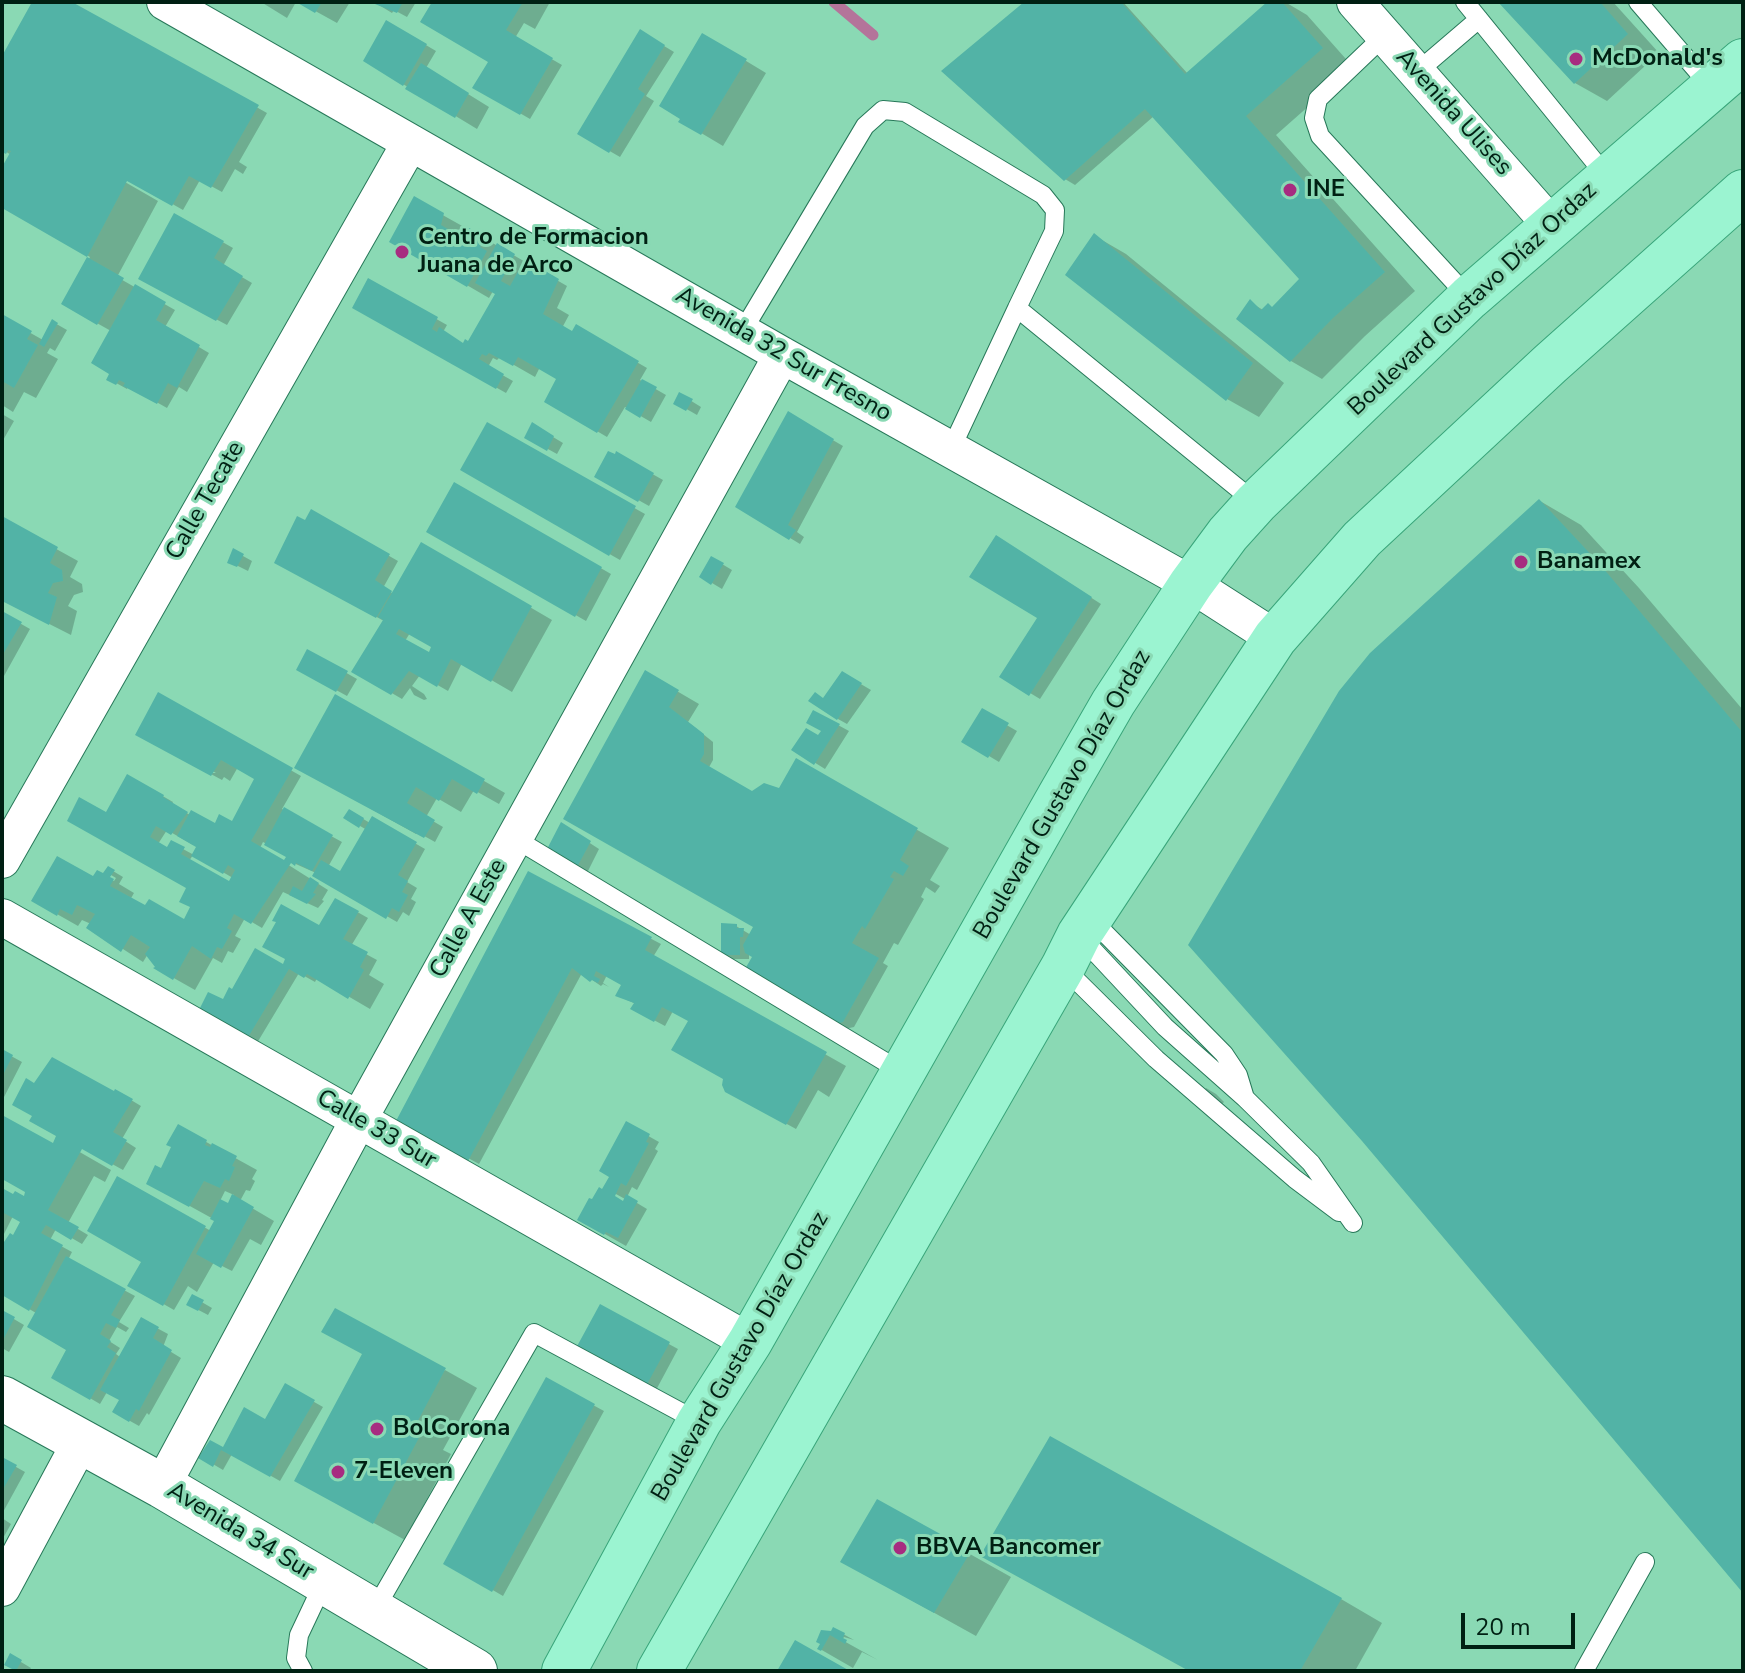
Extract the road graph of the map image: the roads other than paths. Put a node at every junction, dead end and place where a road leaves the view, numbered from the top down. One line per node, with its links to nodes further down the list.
1 (1355, 2): 6 (street, Avenida Ulises)
2 (1465, 2): 5 (lane)
3 (1638, 2): 8 (lane)
4 (189, 8): 9 (street, Avenida 32 Sur Fresno)
5 (1479, 19): 7 (lane); 10 (lane)
6 (1384, 36): 7 (street, Avenida Ulises); 13 (lane)
7 (1417, 72): 12 (street, Avenida Ulises)
8 (1727, 74): 10 (main road, Boulevard Gustavo Díaz Ordaz)
9 (410, 143): 15 (street, Avenida 32 Sur Fresno); 22 (street, Calle Tecate)
10 (1607, 177): 12 (main road, Boulevard Gustavo Díaz Ordaz)
11 (1743, 192): 20 (main road)
12 (1551, 225): 13 (main road, Boulevard Gustavo Díaz Ordaz)
13 (1469, 298): 18 (main road, Boulevard Gustavo Díaz Ordaz)
14 (1017, 308): 15 (lane); 17 (lane); 18 (lane)
15 (742, 332): 16 (street, Avenida 32 Sur Fresno)
16 (782, 355): 17 (street, Avenida 32 Sur Fresno); 21 (street, Calle A Este)
17 (951, 449): 19 (street, Avenida 32 Sur Fresno)
18 (1256, 503): 19 (main road, Boulevard Gustavo Díaz Ordaz)
19 (1191, 584): 20 (street, Avenida 32 Sur Fresno); 25 (main road, Boulevard Gustavo Díaz Ordaz)
20 (1275, 638): 24 (main road)
21 (514, 838): 25 (lane); 26 (street, Calle A Este)
22 (2, 860)
23 (2, 917): 26 (street, Calle 33 Sur)
24 (1077, 940): 24 (lane); 39 (main road)
25 (903, 1072): 27 (main road, Boulevard Gustavo Díaz Ordaz)
26 (359, 1119): 27 (street, Calle 33 Sur); 31 (street, Calle A Este)
27 (750, 1342): 29 (main road, Boulevard Gustavo Díaz Ordaz)
28 (2, 1398): 30 (main road, Avenida 34 Sur)
29 (699, 1422): 35 (lane); 38 (main road, Boulevard Gustavo Díaz Ordaz)
30 (81, 1441): 31 (main road, Avenida 34 Sur); 34 (street)
31 (162, 1486): 33 (main road, Avenida 34 Sur)
32 (1645, 1562): 40 (lane)
33 (324, 1582): 35 (main road, Avenida 34 Sur); 36 (lane)
34 (2, 1588)
35 (374, 1611): 37 (main road, Avenida 34 Sur)
36 (303, 1671)
37 (475, 1671)
38 (564, 1671)
39 (659, 1671)
40 (1584, 1671)

